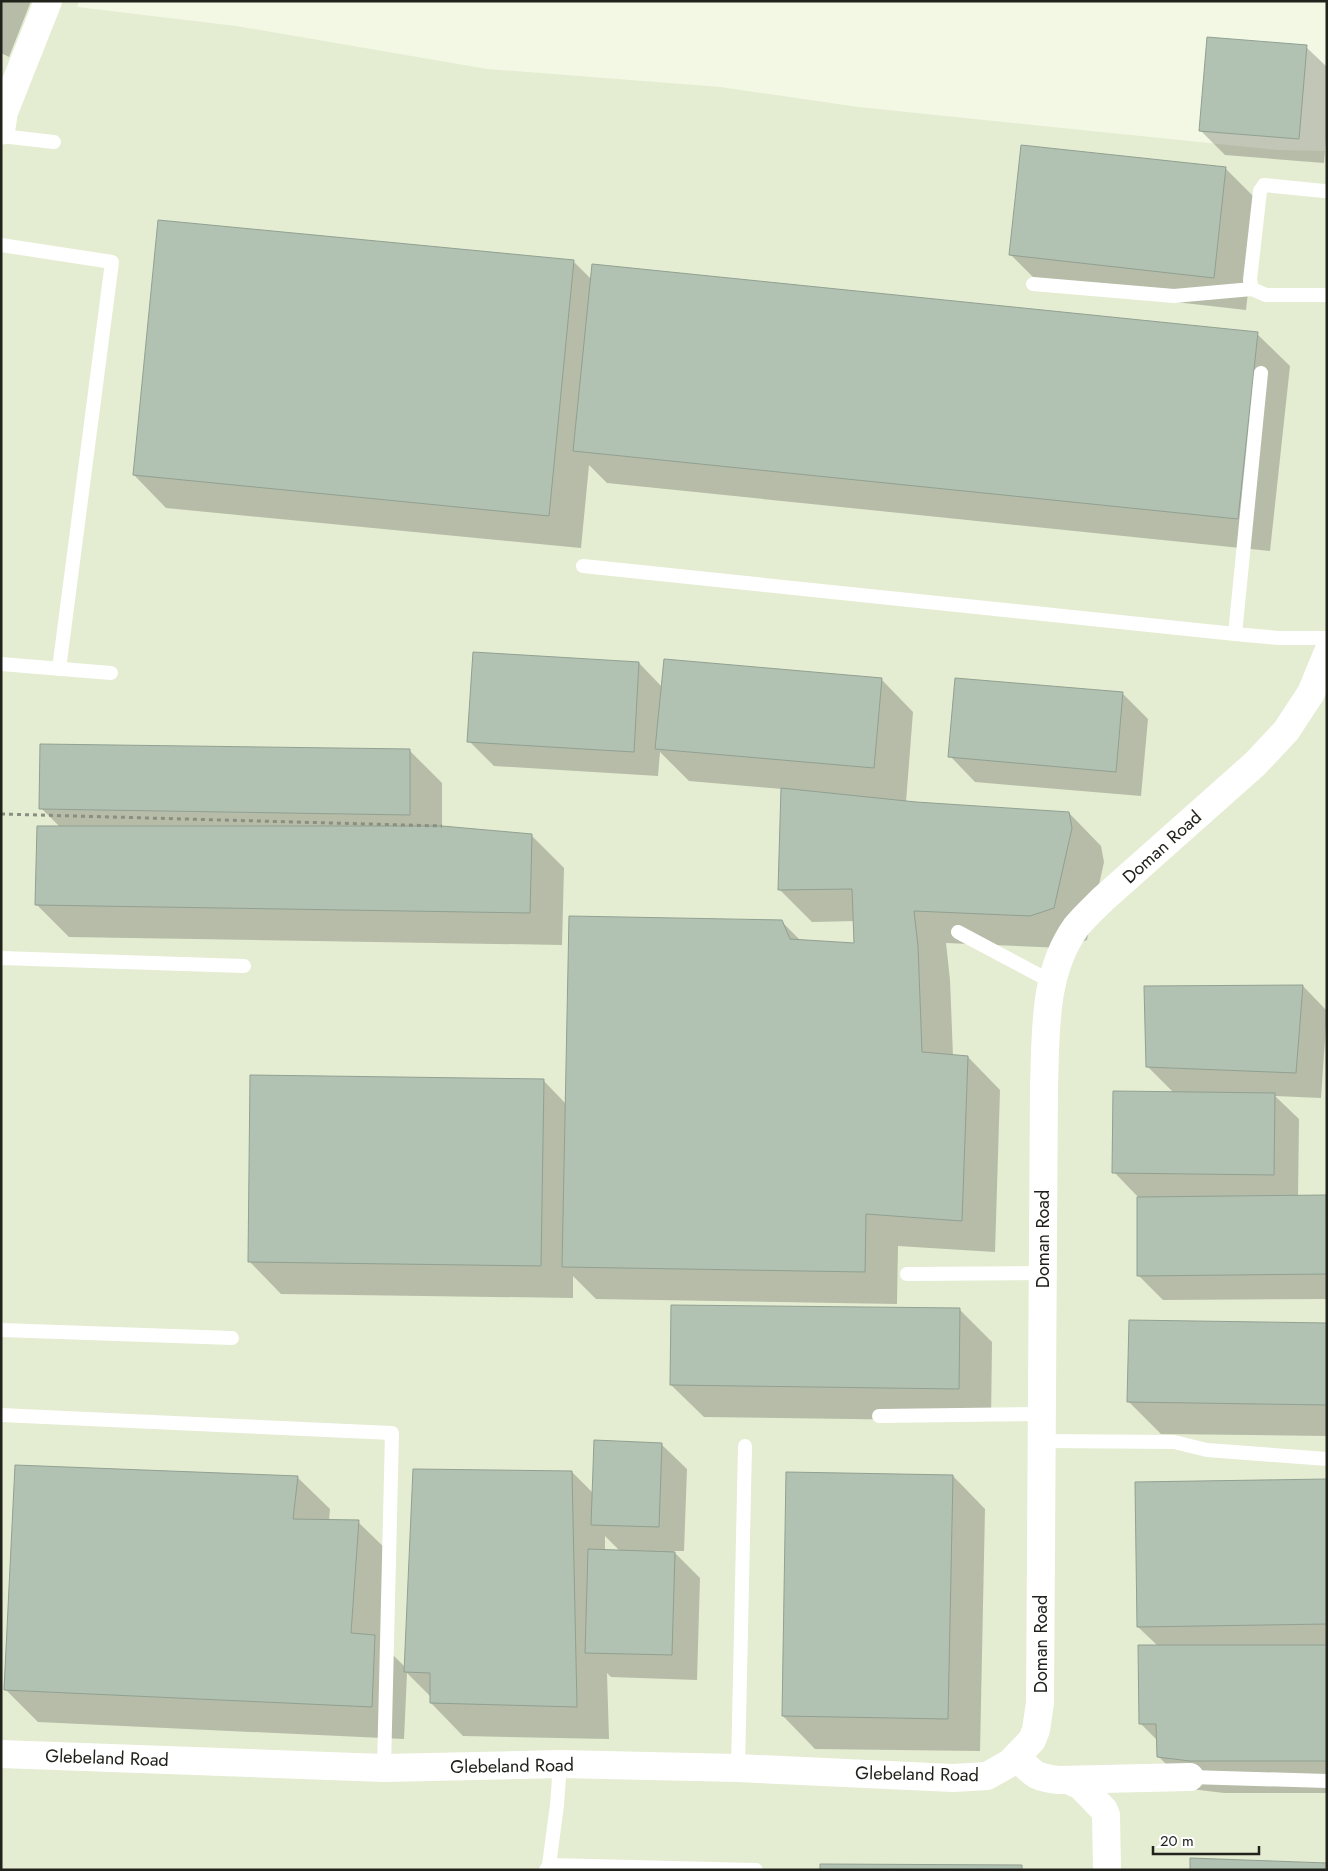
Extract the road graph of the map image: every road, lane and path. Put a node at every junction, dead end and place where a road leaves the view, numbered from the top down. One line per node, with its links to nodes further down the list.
1 (48, 1): 2 (street)
2 (1, 131)
3 (1, 136): 4 (lane)
4 (54, 142)
5 (1324, 191): 8 (lane)
6 (1, 245): 16 (lane)
7 (1032, 284): 8 (lane)
8 (1252, 289): 9 (lane)
9 (1327, 295)
10 (1261, 373): 12 (lane)
11 (583, 566): 12 (lane)
12 (1234, 634): 13 (lane)
13 (1327, 638)
14 (1327, 654): 23 (street, Doman Road)
15 (1, 664): 16 (lane)
16 (59, 669): 17 (lane)
17 (111, 673)
18 (1, 814): 19 (path)
19 (442, 826)
20 (958, 932): 23 (lane)
21 (1, 958): 22 (lane)
22 (244, 966)
23 (1052, 982): 24 (street, Doman Road)
24 (1043, 1273): 25 (lane); 28 (street, Doman Road)
25 (907, 1274)
26 (1, 1330): 27 (lane)
27 (232, 1338)
28 (1042, 1414): 30 (lane); 31 (street, Doman Road)
29 (1, 1415): 37 (lane)
30 (879, 1416)
31 (1043, 1441): 33 (lane); 35 (street, Doman Road)
32 (745, 1446): 38 (lane)
33 (1327, 1459)
34 (1, 1754): 37 (street, Glebeland Road)
35 (1017, 1757): 38 (street, Glebeland Road); 40 (street)
36 (560, 1764): 37 (street, Glebeland Road); 38 (street, Glebeland Road); 42 (lane)
37 (384, 1768)
38 (738, 1768)
39 (1190, 1777): 40 (street); 41 (lane)
40 (1068, 1780): 44 (street)
41 (1327, 1781)
42 (547, 1867): 43 (lane)
43 (756, 1870)
44 (1107, 1870)

